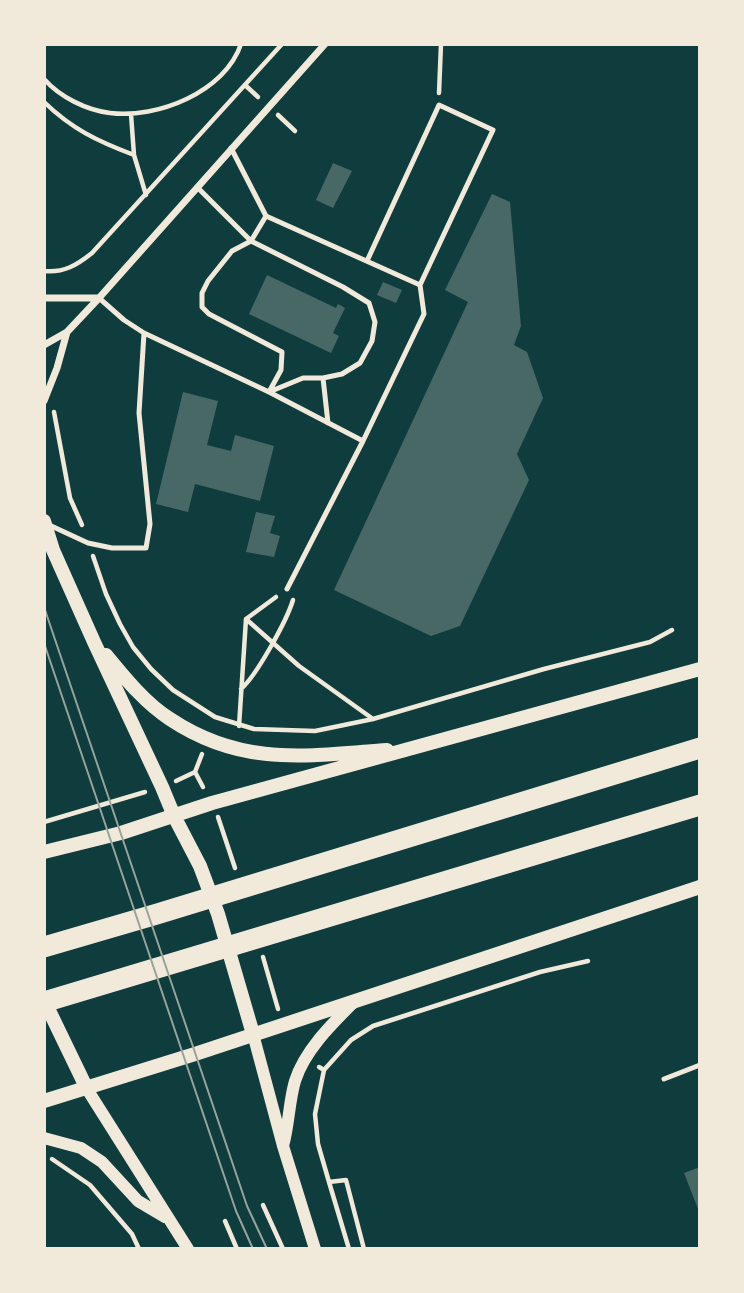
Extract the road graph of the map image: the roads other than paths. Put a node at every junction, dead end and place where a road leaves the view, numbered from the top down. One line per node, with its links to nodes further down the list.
1 (324, 44): 2 (street)
2 (231, 148): 3 (street); 4 (lane)
3 (197, 187): 5 (lane); 9 (street)
4 (265, 216): 5 (lane); 6 (lane)
5 (251, 241): 13 (lane); 14 (lane)
6 (367, 261): 7 (lane); 7 (lane)
7 (420, 285): 17 (lane)
8 (44, 298): 9 (street)
9 (99, 298): 10 (street); 11 (lane)
10 (67, 332): 12 (street); 15 (street)
11 (144, 333): 14 (lane); 18 (lane)
12 (44, 345)
13 (323, 378): 14 (lane); 16 (lane)
14 (269, 391): 16 (lane)
15 (44, 401)
16 (328, 423): 17 (lane)
17 (363, 441): 19 (lane)
18 (44, 522): 20 (main road)
19 (287, 589)
20 (94, 642): 22 (main road); 25 (main road)
21 (700, 669): 22 (main road)
22 (420, 747): 25 (main road)
23 (700, 748): 28 (highway)
24 (700, 805): 29 (highway)
25 (174, 816): 26 (main road); 31 (main road)
26 (44, 852)
27 (700, 887): 30 (main road)
28 (44, 947)
29 (44, 1001): 34 (main road)
30 (354, 1002): 31 (main road); 37 (street)
31 (253, 1034): 34 (main road); 37 (street)
32 (700, 1065): 33 (lane)
33 (664, 1079)
34 (87, 1088): 35 (main road); 38 (street)
35 (44, 1101)
36 (44, 1138): 38 (street)
37 (283, 1146): 40 (street)
38 (169, 1219): 39 (street)
39 (188, 1249)
40 (315, 1249)

